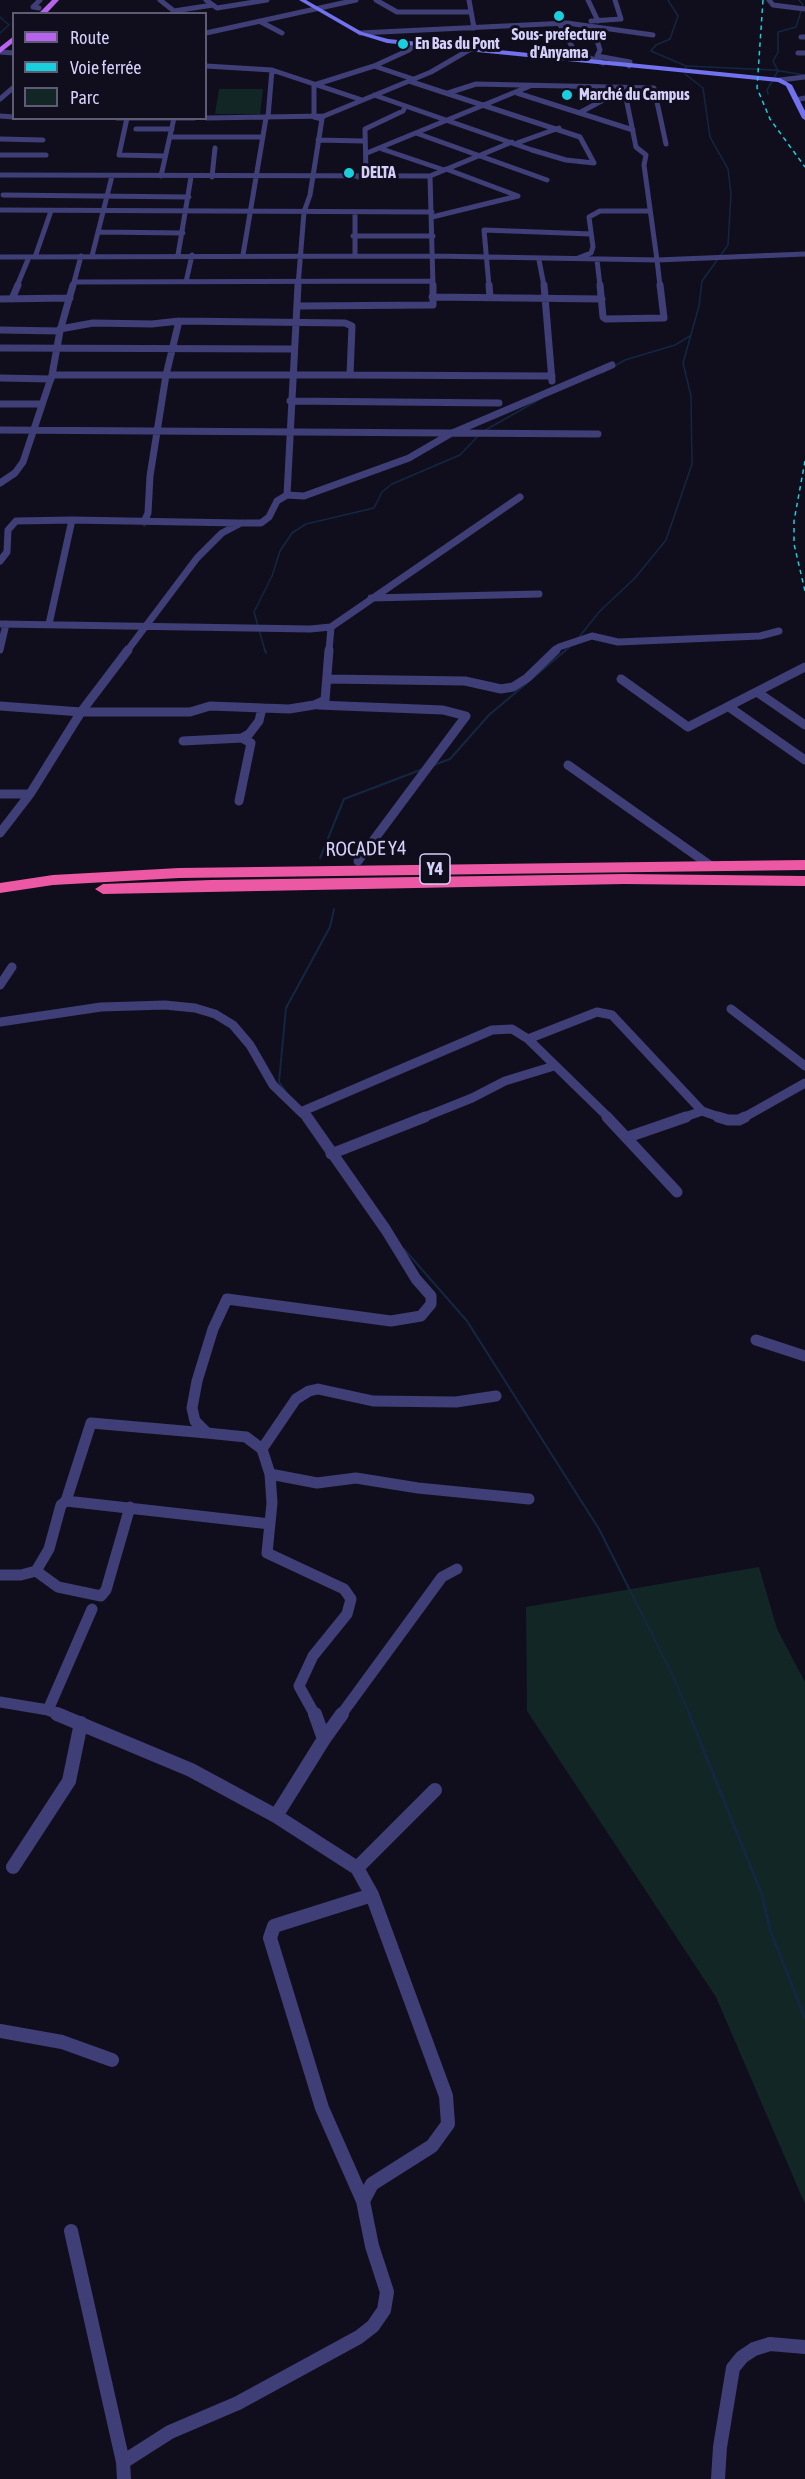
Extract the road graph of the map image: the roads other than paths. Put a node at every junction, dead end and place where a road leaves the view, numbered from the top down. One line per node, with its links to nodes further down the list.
1 (48, 0): 16 (main road)
2 (56, 0): 16 (main road)
3 (160, 0): 14 (street)
4 (206, 0): 14 (street)
5 (267, 0): 14 (street)
6 (302, 0): 17 (street)
7 (356, 0): 17 (street)
8 (376, 0): 19 (street)
9 (469, 0): 19 (street)
10 (588, 0): 22 (street)
11 (615, 0): 22 (street)
12 (770, 0): 15 (street)
13 (795, 0): 15 (street)
14 (213, 5)
15 (795, 8): 18 (street)
16 (38, 9)
17 (316, 9): 21 (street); 29 (street)
18 (804, 9): 20 (street)
19 (470, 12): 26 (street)
20 (804, 19)
21 (260, 21): 27 (street); 28 (street)
22 (598, 21): 24 (street)
23 (560, 23): 24 (street); 26 (street); 37 (street)
24 (567, 23): 25 (street)
25 (593, 27): 31 (street); 40 (street)
26 (474, 28): 29 (street)
27 (207, 33)
28 (282, 33)
29 (360, 33): 34 (street)
30 (12, 34): 33 (main road)
31 (653, 36)
32 (12, 41): 36 (main road)
33 (0, 44)
34 (415, 44): 35 (street); 39 (street)
35 (469, 50): 37 (street); 43 (street)
36 (0, 52)
37 (604, 63): 40 (street)
38 (207, 66): 41 (street)
39 (374, 66): 43 (street); 45 (street)
40 (629, 66): 44 (street)
41 (272, 70): 45 (street); 60 (street)
42 (805, 77): 44 (street)
43 (411, 80): 49 (street); 51 (street)
44 (780, 80): 53 (street)
45 (314, 85): 54 (street); 58 (street)
46 (531, 85): 47 (street); 49 (street); 50 (street)
47 (624, 88): 57 (street); 68 (street); 77 (street)
48 (12, 89): 52 (street)
49 (448, 93): 55 (street)
50 (517, 93): 55 (street); 57 (street)
51 (374, 95): 54 (street); 56 (street)
52 (0, 99)
53 (801, 99): 61 (street)
54 (362, 100): 58 (street)
55 (486, 105): 64 (street); 65 (street)
56 (405, 107): 64 (street); 75 (street)
57 (579, 113): 68 (street)
58 (314, 117): 60 (street); 74 (street)
59 (207, 118): 60 (street)
60 (267, 118): 71 (street)
61 (805, 118)
62 (127, 120): 83 (street)
63 (174, 120): 67 (street)
64 (447, 121): 69 (street); 76 (street)
65 (559, 128): 76 (street); 76 (street)
66 (136, 129): 67 (street)
67 (172, 129): 70 (street)
68 (633, 130): 106 (street)
69 (416, 134): 79 (street); 85 (street)
70 (170, 137): 71 (street); 84 (street)
71 (263, 137): 94 (street)
72 (0, 139): 73 (street)
73 (43, 140)
74 (318, 140): 75 (street); 95 (street)
75 (363, 141): 80 (street)
76 (514, 143): 85 (street)
77 (666, 144)
78 (215, 148): 93 (street)
79 (382, 149): 80 (street); 86 (street)
80 (367, 153): 96 (street)
81 (0, 155): 82 (street)
82 (46, 155)
83 (119, 155): 84 (street); 89 (street)
84 (165, 156): 90 (street)
85 (478, 156): 86 (street); 97 (street)
86 (445, 169): 91 (street); 110 (street)
87 (0, 175): 88 (street)
88 (10, 176): 89 (street); 98 (street)
89 (112, 176): 90 (street); 99 (street)
90 (161, 176): 92 (street)
91 (430, 176): 96 (street); 110 (street)
92 (191, 177): 93 (street); 100 (street)
93 (212, 177): 94 (street)
94 (256, 177): 95 (street); 107 (street)
95 (313, 177): 96 (street); 108 (street)
96 (357, 177)
97 (547, 180)
98 (3, 195): 99 (street); 101 (street)
99 (107, 196): 100 (street); 104 (street)
100 (189, 197): 105 (street)
101 (0, 204)
102 (0, 210): 103 (street)
103 (51, 210): 104 (street); 126 (street)
104 (103, 210): 105 (street); 111 (street)
105 (187, 211): 107 (street); 112 (street)
106 (649, 211): 113 (street); 131 (street)
107 (252, 212): 108 (street); 119 (street)
108 (304, 212): 109 (street); 120 (street)
109 (356, 212): 110 (street); 114 (street)
110 (432, 214): 115 (street)
111 (98, 232): 112 (street); 123 (street)
112 (183, 232): 117 (street)
113 (591, 234): 127 (street); 129 (street)
114 (353, 236): 115 (street); 121 (street)
115 (433, 236): 124 (street)
116 (805, 254): 131 (street)
117 (178, 255): 118 (street); 123 (street)
118 (192, 255): 119 (street); 135 (street)
119 (243, 255): 120 (street)
120 (300, 255): 121 (street); 132 (street)
121 (355, 255): 124 (street)
122 (81, 256): 123 (street); 126 (street); 134 (street)
123 (92, 256)
124 (433, 256): 127 (street); 133 (street)
125 (0, 257): 126 (street)
126 (32, 257): 141 (street)
127 (485, 258): 128 (street); 137 (street)
128 (538, 260): 129 (street); 139 (street)
129 (574, 260): 130 (street)
130 (597, 260): 131 (street); 142 (street)
131 (657, 260): 142 (street)
132 (300, 281): 133 (street); 135 (street); 143 (street)
133 (432, 281): 136 (street)
134 (75, 282): 135 (street); 138 (street)
135 (186, 282)
136 (432, 297): 137 (street); 143 (street)
137 (490, 297): 139 (street)
138 (70, 298): 141 (street); 147 (street)
139 (547, 298): 142 (street); 156 (street)
140 (0, 299): 141 (street)
141 (12, 299)
142 (602, 299)
143 (298, 306): 145 (street)
144 (179, 321): 145 (street); 147 (street); 150 (street)
145 (296, 322): 151 (street); 155 (street)
146 (0, 330): 147 (street)
147 (60, 330): 149 (street)
148 (0, 348): 149 (street)
149 (56, 349): 150 (street); 157 (street)
150 (171, 349): 151 (street); 153 (street)
151 (293, 349): 154 (street)
152 (612, 365): 159 (street)
153 (166, 375): 154 (street); 157 (street); 166 (street)
154 (293, 375): 155 (street); 160 (street)
155 (350, 375): 156 (street)
156 (552, 376): 159 (street)
157 (51, 377): 158 (street); 163 (street)
158 (0, 378)
159 (553, 392): 168 (street)
160 (290, 401): 161 (street); 167 (street)
161 (499, 403)
162 (0, 404): 163 (street)
163 (42, 404): 165 (street)
164 (0, 430): 165 (street)
165 (32, 430): 166 (street); 170 (street)
166 (157, 432): 167 (street); 174 (street)
167 (292, 433): 168 (street); 171 (street)
168 (450, 434): 169 (street); 171 (street)
169 (598, 434)
170 (0, 483)
171 (287, 495): 175 (street)
172 (520, 497): 178 (street)
173 (72, 520): 174 (street); 176 (street); 180 (street)
174 (144, 522): 175 (street)
175 (241, 523): 181 (street)
176 (0, 561)
177 (538, 594): 178 (street)
178 (370, 598): 182 (street)
179 (3, 624): 180 (street); 184 (street)
180 (50, 624): 181 (street)
181 (147, 626): 182 (street); 193 (street)
182 (331, 627): 186 (street)
183 (779, 631): 186 (street)
184 (0, 650)
185 (805, 667): 188 (street)
186 (328, 679): 189 (street)
187 (621, 679): 191 (street)
188 (758, 692): 191 (street); 194 (street)
189 (314, 705): 192 (street); 203 (street)
190 (0, 706): 193 (street)
191 (729, 707): 197 (street)
192 (262, 708): 193 (street); 195 (street)
193 (81, 712): 200 (street)
194 (805, 725)
195 (242, 738): 196 (street); 201 (street)
196 (183, 741)
197 (805, 760)
198 (568, 765): 205 (street)
199 (0, 794): 200 (street)
200 (30, 794): 202 (street)
201 (239, 801)
202 (0, 833)
203 (358, 861)
204 (805, 865): 205 (highway, ROCADE Y4 / Y4)
205 (711, 866): 207 (highway, ROCADE Y4 / Y4)
206 (805, 881): 208 (highway, ROCADE Y4 / Y4)
207 (0, 888)
208 (0, 900)
209 (12, 967): 210 (street)
210 (0, 985)
211 (731, 1009): 215 (street)
212 (0, 1022): 218 (street)
213 (528, 1039): 214 (street); 217 (street); 218 (street)
214 (554, 1066): 219 (street); 220 (street)
215 (805, 1066)
216 (805, 1083): 217 (street)
217 (702, 1111): 219 (street)
218 (303, 1114): 220 (street)
219 (628, 1137): 221 (street)
220 (331, 1154): 225 (street)
221 (677, 1192)
222 (756, 1340): 223 (street)
223 (805, 1356)
224 (496, 1396): 226 (street)
225 (207, 1433): 226 (street); 229 (street)
226 (262, 1449): 227 (street)
227 (270, 1474): 228 (street); 231 (street)
228 (529, 1499)
229 (66, 1501): 230 (street); 233 (street)
230 (130, 1507): 231 (street); 233 (street)
231 (270, 1524): 239 (street)
232 (457, 1569): 239 (street)
233 (36, 1571): 234 (street)
234 (0, 1575)
235 (92, 1609): 237 (street)
236 (0, 1702): 237 (street)
237 (48, 1710): 238 (street)
238 (81, 1723): 241 (street); 242 (street)
239 (324, 1739): 241 (street)
240 (435, 1790): 243 (street)
241 (276, 1816): 243 (street)
242 (13, 1868)
243 (357, 1868): 244 (street)
244 (372, 1895): 247 (street); 247 (street)
245 (0, 2031): 246 (street)
246 (112, 2060)
247 (363, 2200): 250 (street)
248 (71, 2231): 250 (street)
249 (805, 2347): 251 (street)
250 (124, 2471)
251 (718, 2479)

